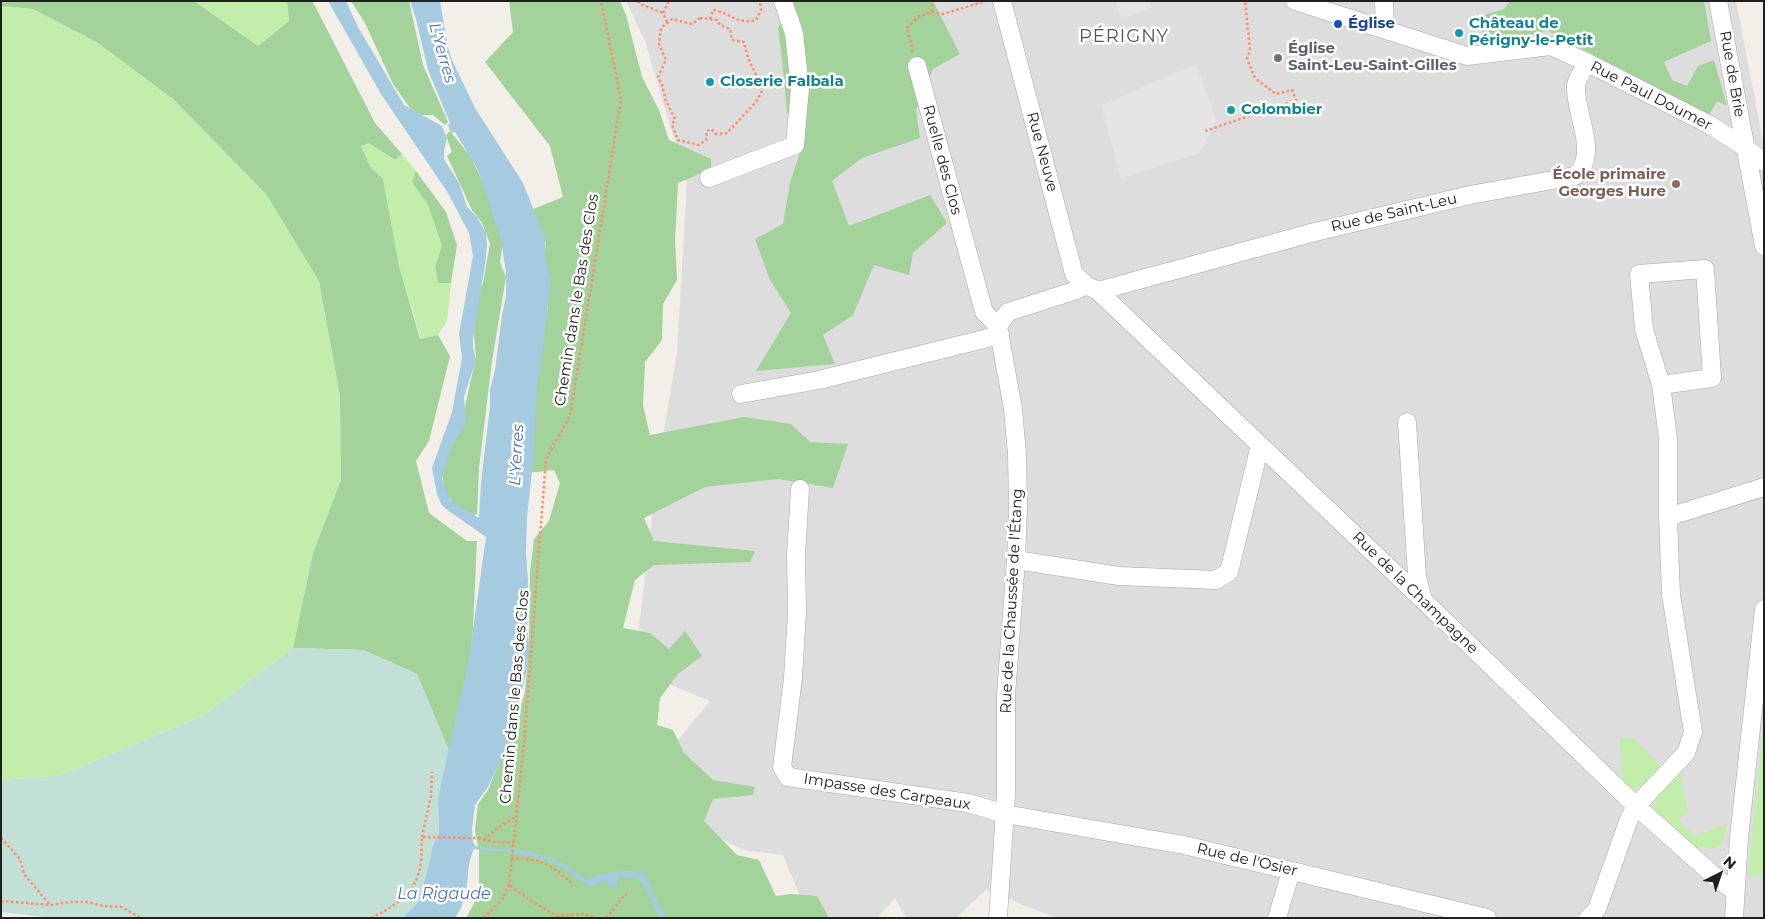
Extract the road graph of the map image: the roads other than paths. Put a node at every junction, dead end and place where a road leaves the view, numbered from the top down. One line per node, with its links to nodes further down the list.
1 (783, 1): 11 (street)
2 (1002, 1): 13 (street, Rue Neuve)
3 (1295, 1): 6 (street, Rue Paul Doumer)
4 (1384, 1): 6 (street)
5 (1718, 1): 9 (street, Rue de Brie)
6 (1385, 30): 7 (street, Rue Paul Doumer)
7 (1588, 62): 9 (street, Rue Paul Doumer); 13 (street, Rue de Saint-Leu)
8 (917, 66): 14 (street, Ruelle des Clos)
9 (1745, 147): 10 (street, Rue Paul Doumer); 12 (street, Rue de Brie)
10 (1764, 162)
11 (709, 178)
12 (1764, 246)
13 (1092, 288): 14 (street); 18 (street, Rue de la Champagne)
14 (999, 330): 16 (street); 22 (street, Rue de la Chaussée de l'Étang)
15 (1661, 384): 15 (street); 21 (street)
16 (741, 394)
17 (1407, 422): 23 (street)
18 (1260, 445): 22 (street); 23 (street, Rue de la Champagne)
19 (1764, 487): 21 (street)
20 (800, 489): 26 (street, Impasse des Carpeaux)
21 (1668, 517): 25 (street)
22 (1016, 560): 26 (street, Rue de la Chaussée de l'Étang)
23 (1424, 600): 25 (street, Rue de la Champagne)
24 (1764, 609): 28 (street)
25 (1636, 806): 28 (street, Rue de la Champagne); 29 (street)
26 (1005, 814): 27 (street, Rue de l'Osier); 30 (street, Rue de la Chaussée de l'Étang)
27 (1291, 871): 31 (street); 32 (street, Rue de l'Osier)
28 (1735, 891): 33 (street)
29 (1592, 917)
30 (998, 918)
31 (1277, 918)
32 (1487, 918)
33 (1734, 918)

